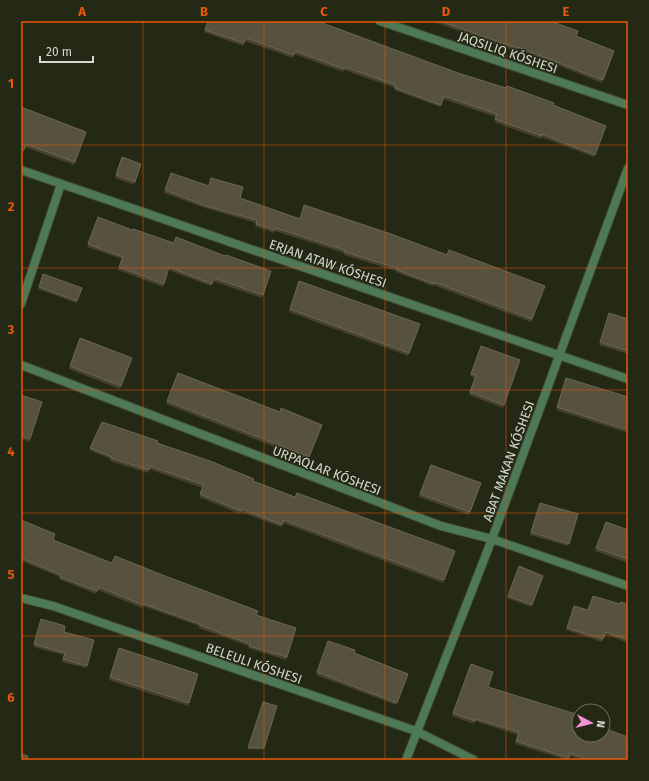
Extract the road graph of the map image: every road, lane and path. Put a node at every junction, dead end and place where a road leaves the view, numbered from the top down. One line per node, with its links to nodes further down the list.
1 (380, 21): 2 (street)
2 (628, 105)
3 (628, 168): 7 (street, ABAT MAKAN KÓSHESI)
4 (21, 170): 5 (street, ERJAN ATAW KÓSHESI)
5 (61, 184): 6 (street); 7 (street, ERJAN ATAW KÓSHESI)
6 (21, 304)
7 (559, 355): 9 (street, ERJAN ATAW KÓSHESI); 10 (street, ABAT MAKAN KÓSHESI)
8 (21, 365): 10 (street, URPAQLAR KÓSHESI)
9 (628, 379)
10 (492, 539): 11 (street, URPAQLAR KÓSHESI); 13 (street, ABAT MAKAN KÓSHESI)
11 (628, 586)
12 (21, 598): 13 (street, BELEULI KÓSHESI)
13 (416, 731): 14 (street, ABAT MAKAN KÓSHESI); 15 (street, BELEULI KÓSHESI)
14 (406, 760)
15 (474, 760)

